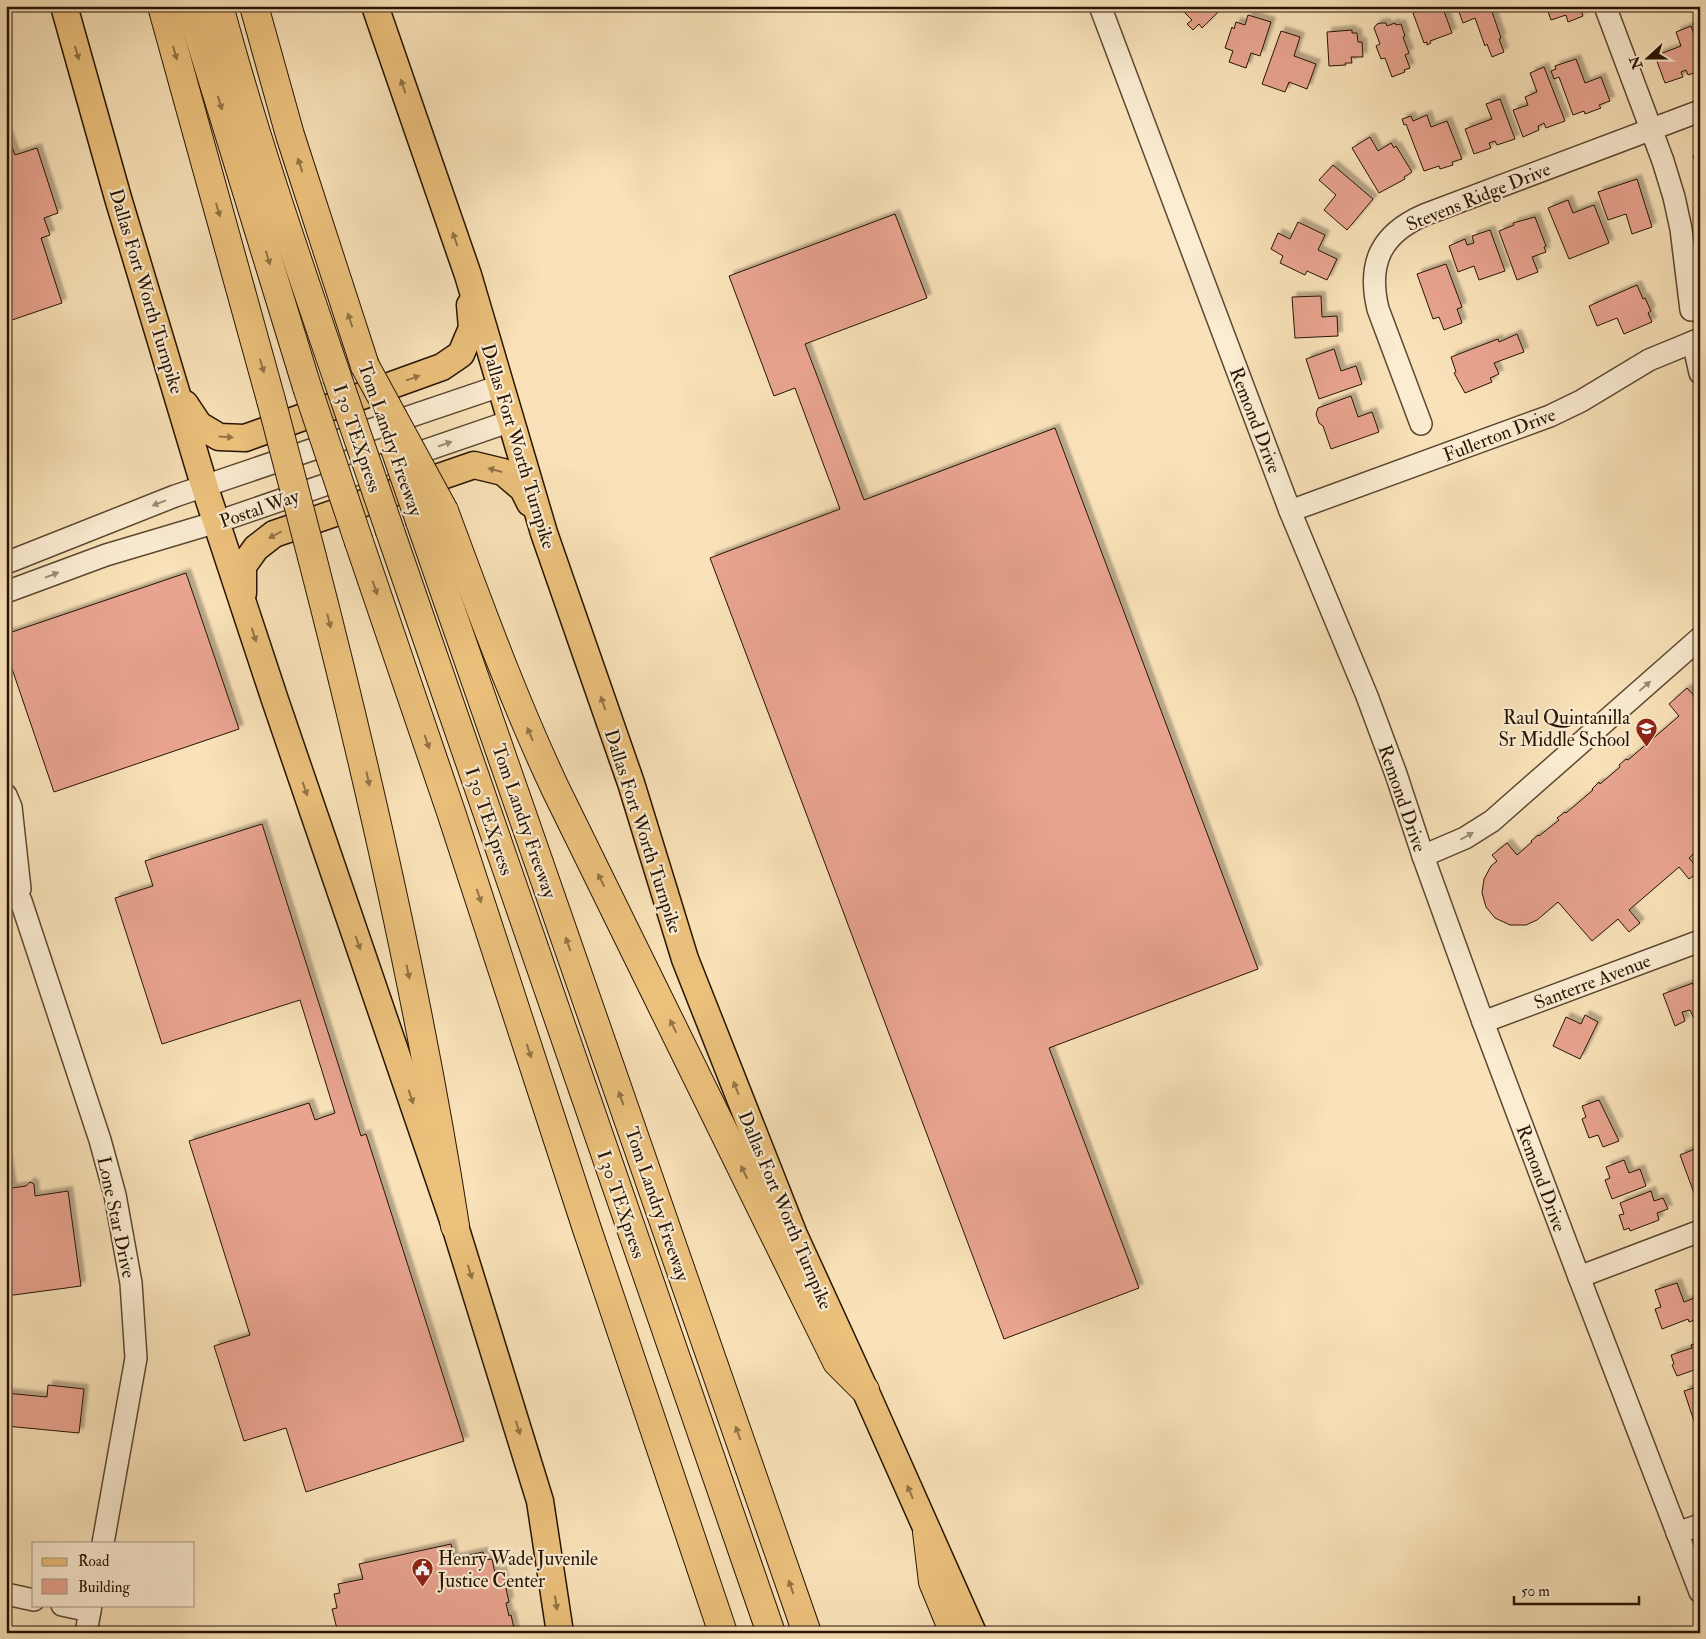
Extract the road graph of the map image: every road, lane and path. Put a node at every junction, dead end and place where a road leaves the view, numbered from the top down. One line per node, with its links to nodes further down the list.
1 (64, 6): 16 (main road, Dallas Fort Worth Turnpike, one-way to 16)
2 (162, 6): 34 (highway, one-way to 34, bridge)
3 (190, 6): 49 (highway, one-way to 49, bridge)
4 (219, 6): 50 (highway, I 30 TEXpress, bridge)
5 (254, 6): 21 (highway, Tom Landry Freeway, one-way to 5, bridge)
6 (376, 6): 11 (main road, Dallas Fort Worth Turnpike, one-way to 6)
7 (1100, 6): 20 (street, Remond Drive)
8 (1606, 6): 10 (street)
9 (1700, 111): 10 (street, Stevens Ridge Drive)
10 (1652, 129): 12 (street); 18 (street, Stevens Ridge Drive)
11 (468, 275): 15 (main road, Dallas Fort Worth Turnpike); 16 (main road, one-way to 11)
12 (1691, 310)
13 (1696, 341): 14 (street); 20 (street, Fullerton Drive)
14 (1700, 373)
15 (500, 386): 17 (main road, Dallas Fort Worth Turnpike); 19 (street, Postal Way)
16 (178, 396): 19 (main road, Dallas Fort Worth Turnpike)
17 (510, 422): 22 (street, Postal Way, one-way to 17); 23 (main road, Dallas Fort Worth Turnpike)
18 (1421, 424)
19 (205, 488): 22 (main road, Dallas Fort Worth Turnpike); 24 (street, Postal Way, one-way to 24)
20 (1290, 511): 29 (street, Remond Drive)
21 (432, 516): 37 (highway, one-way to 21); 51 (highway, Tom Landry Freeway, one-way to 21)
22 (217, 522): 25 (street, Postal Way, one-way to 22); 26 (main road, Dallas Fort Worth Turnpike)
23 (544, 533): 26 (main road, one-way to 26); 37 (main road, Dallas Fort Worth Turnpike, one-way to 23)
24 (8, 561)
25 (6, 592)
26 (244, 604): 34 (main road, Dallas Fort Worth Turnpike, one-way to 34)
27 (1700, 638): 29 (street, one-way to 27)
28 (6, 795): 31 (street, Lone Star Drive)
29 (1423, 856): 33 (street, Remond Drive)
30 (6, 870): 31 (street, Lone Star Drive)
31 (21, 901): 41 (street, Lone Star Drive)
32 (1700, 941): 33 (street, Santerre Avenue)
33 (1483, 1022): 36 (street, Remond Drive)
34 (456, 1226): 48 (main road, Dallas Fort Worth Turnpike, one-way to 48)
35 (1700, 1231): 36 (street)
36 (1578, 1277): 40 (street, Remond Drive)
37 (865, 1390): 39 (main road, Dallas Fort Worth Turnpike, one-way to 37)
38 (1700, 1525): 40 (street)
39 (927, 1532): 52 (highway); 53 (main road, Dallas Fort Worth Turnpike)
40 (1677, 1533): 42 (street, Remond Drive)
41 (103, 1542)
42 (1700, 1592)
43 (6, 1594): 44 (street)
44 (32, 1600)
45 (72, 1606): 46 (street)
46 (91, 1608): 47 (street)
47 (86, 1633)
48 (560, 1633)
49 (723, 1633)
50 (771, 1633)
51 (807, 1633)
52 (954, 1633)
53 (973, 1633)

